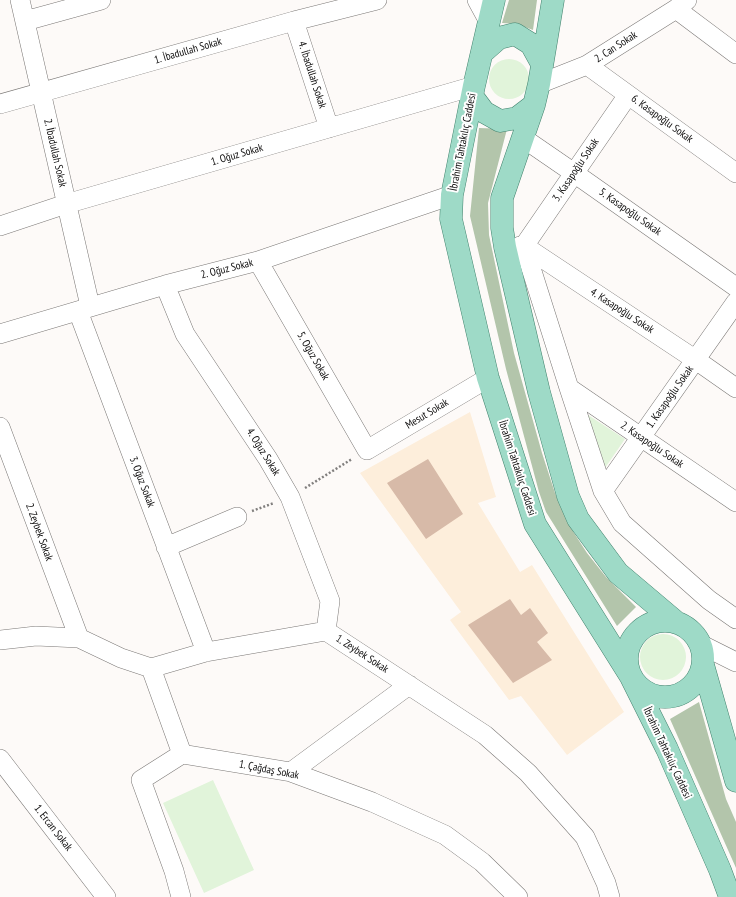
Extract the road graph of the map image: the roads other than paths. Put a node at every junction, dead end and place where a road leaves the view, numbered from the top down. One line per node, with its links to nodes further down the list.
1 (20, 0): 9 (street, 2. İbadullah Sokak)
2 (100, 0): 9 (street)
3 (377, 0): 8 (street, 1. İbadullah Sokak)
4 (477, 0): 10 (street)
5 (494, 0): 10 (main road, İbrahim Tahtakılıç Caddesi)
6 (553, 0): 14 (main road)
7 (682, 4): 12 (street); 13 (street, 2. Can Sokak)
8 (294, 21): 16 (street, 1. İbadullah Sokak); 19 (street, 4. İbadullah Sokak)
9 (25, 22): 16 (street, 2. İbadullah Sokak)
10 (490, 22): 11 (main road, İbrahim Tahtakılıç Caddesi)
11 (482, 53): 14 (main road); 15 (main road, İbrahim Tahtakılıç Caddesi)
12 (736, 54)
13 (587, 65): 14 (street, 2. Can Sokak); 17 (street, 6. Kasapoğlu Sokak)
14 (538, 84): 15 (main road); 20 (main road)
15 (473, 91): 19 (street, 1. Oğuz Sokak); 23 (main road, İbrahim Tahtakılıç Caddesi)
16 (41, 93): 18 (street, 1. İbadullah Sokak); 24 (street, 2. İbadullah Sokak)
17 (628, 95): 21 (street, 3. Kasapoğlu Sokak); 22 (street, 6. Kasapoğlu Sokak)
18 (0, 104)
19 (329, 128): 24 (street, 1. Oğuz Sokak)
20 (523, 138): 21 (street, 5. Kasapoğlu Sokak); 26 (main road)
21 (574, 173): 26 (street, 3. Kasapoğlu Sokak); 29 (street, 5. Kasapoğlu Sokak)
22 (736, 173)
23 (452, 195): 27 (street, 2. Oğuz Sokak); 34 (main road, İbrahim Tahtakılıç Caddesi)
24 (66, 204): 25 (street, 1. Oğuz Sokak); 31 (street, 2. İbadullah Sokak)
25 (0, 226)
26 (514, 246): 33 (street, 4. Kasapoğlu Sokak); 35 (street); 45 (main road)
27 (258, 261): 28 (street, 2. Oğuz Sokak); 39 (street, 5. Oğuz Sokak)
28 (165, 285): 31 (street, 2. Oğuz Sokak); 46 (street, 4. Oğuz Sokak)
29 (736, 288)
30 (736, 302): 33 (street, 1. Kasapoğlu Sokak)
31 (84, 309): 32 (street, 2. Oğuz Sokak); 43 (street, 3. Oğuz Sokak)
32 (0, 334)
33 (696, 360): 36 (street, 4. Kasapoğlu Sokak); 38 (street, 1. Kasapoğlu Sokak)
34 (488, 378): 39 (street, Mesut Sokak); 54 (main road, İbrahim Tahtakılıç Caddesi)
35 (569, 388): 38 (street, 2. Kasapoğlu Sokak); 40 (street)
36 (736, 388)
37 (0, 427): 47 (street, 2. Zeybek Sokak)
38 (641, 437): 40 (street, 1. Kasapoğlu Sokak); 41 (street, 2. Kasapoğlu Sokak)
39 (367, 450)
40 (603, 492): 44 (street)
41 (736, 502)
42 (237, 517): 43 (street)
43 (166, 547): 50 (street, 3. Oğuz Sokak)
44 (736, 619)
45 (676, 622): 49 (main road); 54 (main road)
46 (326, 631): 50 (street, 1. Zeybek Sokak); 55 (street, 1. Zeybek Sokak)
47 (79, 638): 48 (street); 53 (street)
48 (0, 640)
49 (700, 644): 51 (street); 52 (main road)
50 (206, 652): 53 (street, 1. Zeybek Sokak)
51 (736, 662)
52 (703, 665): 54 (main road); 59 (main road)
53 (151, 668): 56 (street)
54 (631, 677): 64 (main road, İbrahim Tahtakılıç Caddesi)
55 (409, 685): 58 (street); 63 (street, 1. Zeybek Sokak)
56 (182, 754): 58 (street, 1. Çağdaş Sokak); 61 (street)
57 (0, 759): 60 (street, 1. Ercan Sokak)
58 (291, 772): 62 (street, 1. Çağdaş Sokak)
59 (736, 781)
60 (106, 897)
61 (181, 897)
62 (518, 897)
63 (610, 897)
64 (730, 897)

